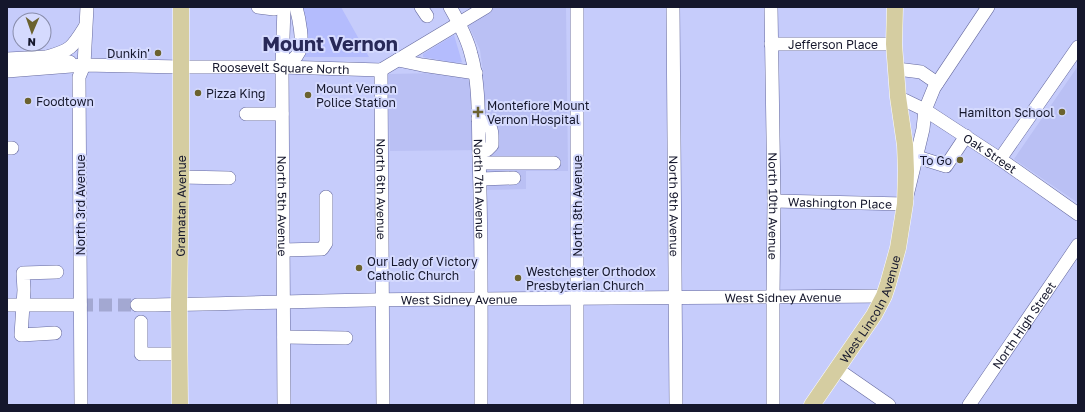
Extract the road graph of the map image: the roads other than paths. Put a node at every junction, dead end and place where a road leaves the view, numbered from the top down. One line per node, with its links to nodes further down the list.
1 (87, 7): 15 (street, North 3rd Avenue)
2 (181, 7): 23 (main road, Gramatan Avenue)
3 (258, 7): 4 (street)
4 (280, 7)
5 (284, 7): 24 (street, North 5th Avenue)
6 (296, 7): 24 (street)
7 (450, 7): 14 (street, North 7th Avenue)
8 (486, 7): 14 (street)
9 (577, 7): 52 (street, North 8th Avenue)
10 (673, 7): 51 (street, North 9th Avenue)
11 (771, 7): 16 (street, North 10th Avenue)
12 (895, 7): 17 (main road, West Lincoln Avenue)
13 (988, 7): 29 (street, West Lincoln Avenue)
14 (459, 23): 21 (street); 28 (street, North 7th Avenue)
15 (86, 26): 19 (street); 22 (street, North 3rd Avenue)
16 (772, 44): 17 (street, Jefferson Place); 44 (street, North 10th Avenue)
17 (894, 44): 25 (main road, West Lincoln Avenue)
18 (1078, 47): 37 (street)
19 (46, 57): 20 (street); 22 (street)
20 (7, 59)
21 (398, 60): 27 (street); 28 (street)
22 (84, 65): 23 (street, Roosevelt Square North); 26 (street); 59 (street, North 3rd Avenue)
23 (181, 67): 24 (street, Roosevelt Square North); 39 (main road, Gramatan Avenue)
24 (282, 67): 27 (street, Roosevelt Square North); 33 (street, North 5th Avenue)
25 (897, 69): 29 (street); 30 (main road, West Lincoln Avenue)
26 (7, 70)
27 (381, 70): 55 (street, North 6th Avenue)
28 (476, 73): 36 (street, North 7th Avenue)
29 (937, 83): 31 (street, West Lincoln Avenue)
30 (898, 97): 31 (street, Oak Street); 45 (main road, West Lincoln Avenue)
31 (925, 110): 34 (street, Oak Street); 35 (street, West Lincoln Avenue)
32 (246, 114): 33 (street)
33 (282, 114): 48 (street, North 5th Avenue)
34 (966, 136): 35 (street); 37 (street, Oak Street)
35 (916, 157): 45 (street, West Lincoln Avenue)
36 (480, 158): 38 (street); 42 (street, North 7th Avenue)
37 (1000, 160): 46 (street, Oak Street)
38 (554, 163)
39 (181, 177): 40 (street); 61 (main road, Gramatan Avenue)
40 (229, 178)
41 (514, 178): 42 (street)
42 (480, 179): 54 (street, North 7th Avenue)
43 (326, 197): 48 (street)
44 (774, 200): 45 (street, Washington Place); 53 (street, North 10th Avenue)
45 (905, 204): 50 (main road, West Lincoln Avenue)
46 (1078, 214)
47 (1078, 244): 78 (street, North High Street)
48 (283, 250): 56 (street, North 5th Avenue)
49 (57, 272): 57 (street)
50 (884, 296): 53 (street, West Sidney Avenue); 67 (main road, West Lincoln Avenue)
51 (674, 297): 52 (street, West Sidney Avenue); 53 (street, West Sidney Avenue); 74 (street, North 9th Avenue)
52 (577, 298): 54 (street, West Sidney Avenue); 73 (street, North 8th Avenue)
53 (773, 298): 75 (street, North 10th Avenue)
54 (481, 299): 55 (street, West Sidney Avenue); 72 (street, North 7th Avenue)
55 (383, 300): 56 (street, West Sidney Avenue); 71 (street, North 6th Avenue)
56 (284, 302): 61 (street, West Sidney Avenue); 64 (street, North 5th Avenue)
57 (23, 304): 58 (street); 59 (street); 63 (street)
58 (7, 305)
59 (80, 305): 68 (street, North 3rd Avenue)
60 (137, 305): 61 (street, West Sidney Avenue)
61 (179, 305): 66 (main road, Gramatan Avenue)
62 (141, 322): 66 (street)
63 (55, 333)
64 (284, 337): 65 (street); 70 (street, North 5th Avenue)
65 (346, 338)
66 (179, 354): 69 (main road, Gramatan Avenue)
67 (837, 369): 76 (main road, West Lincoln Avenue); 77 (street)
68 (81, 405)
69 (180, 405)
70 (284, 405)
71 (383, 405)
72 (481, 405)
73 (577, 405)
74 (676, 405)
75 (773, 405)
76 (812, 405)
77 (889, 405)
78 (969, 405)

